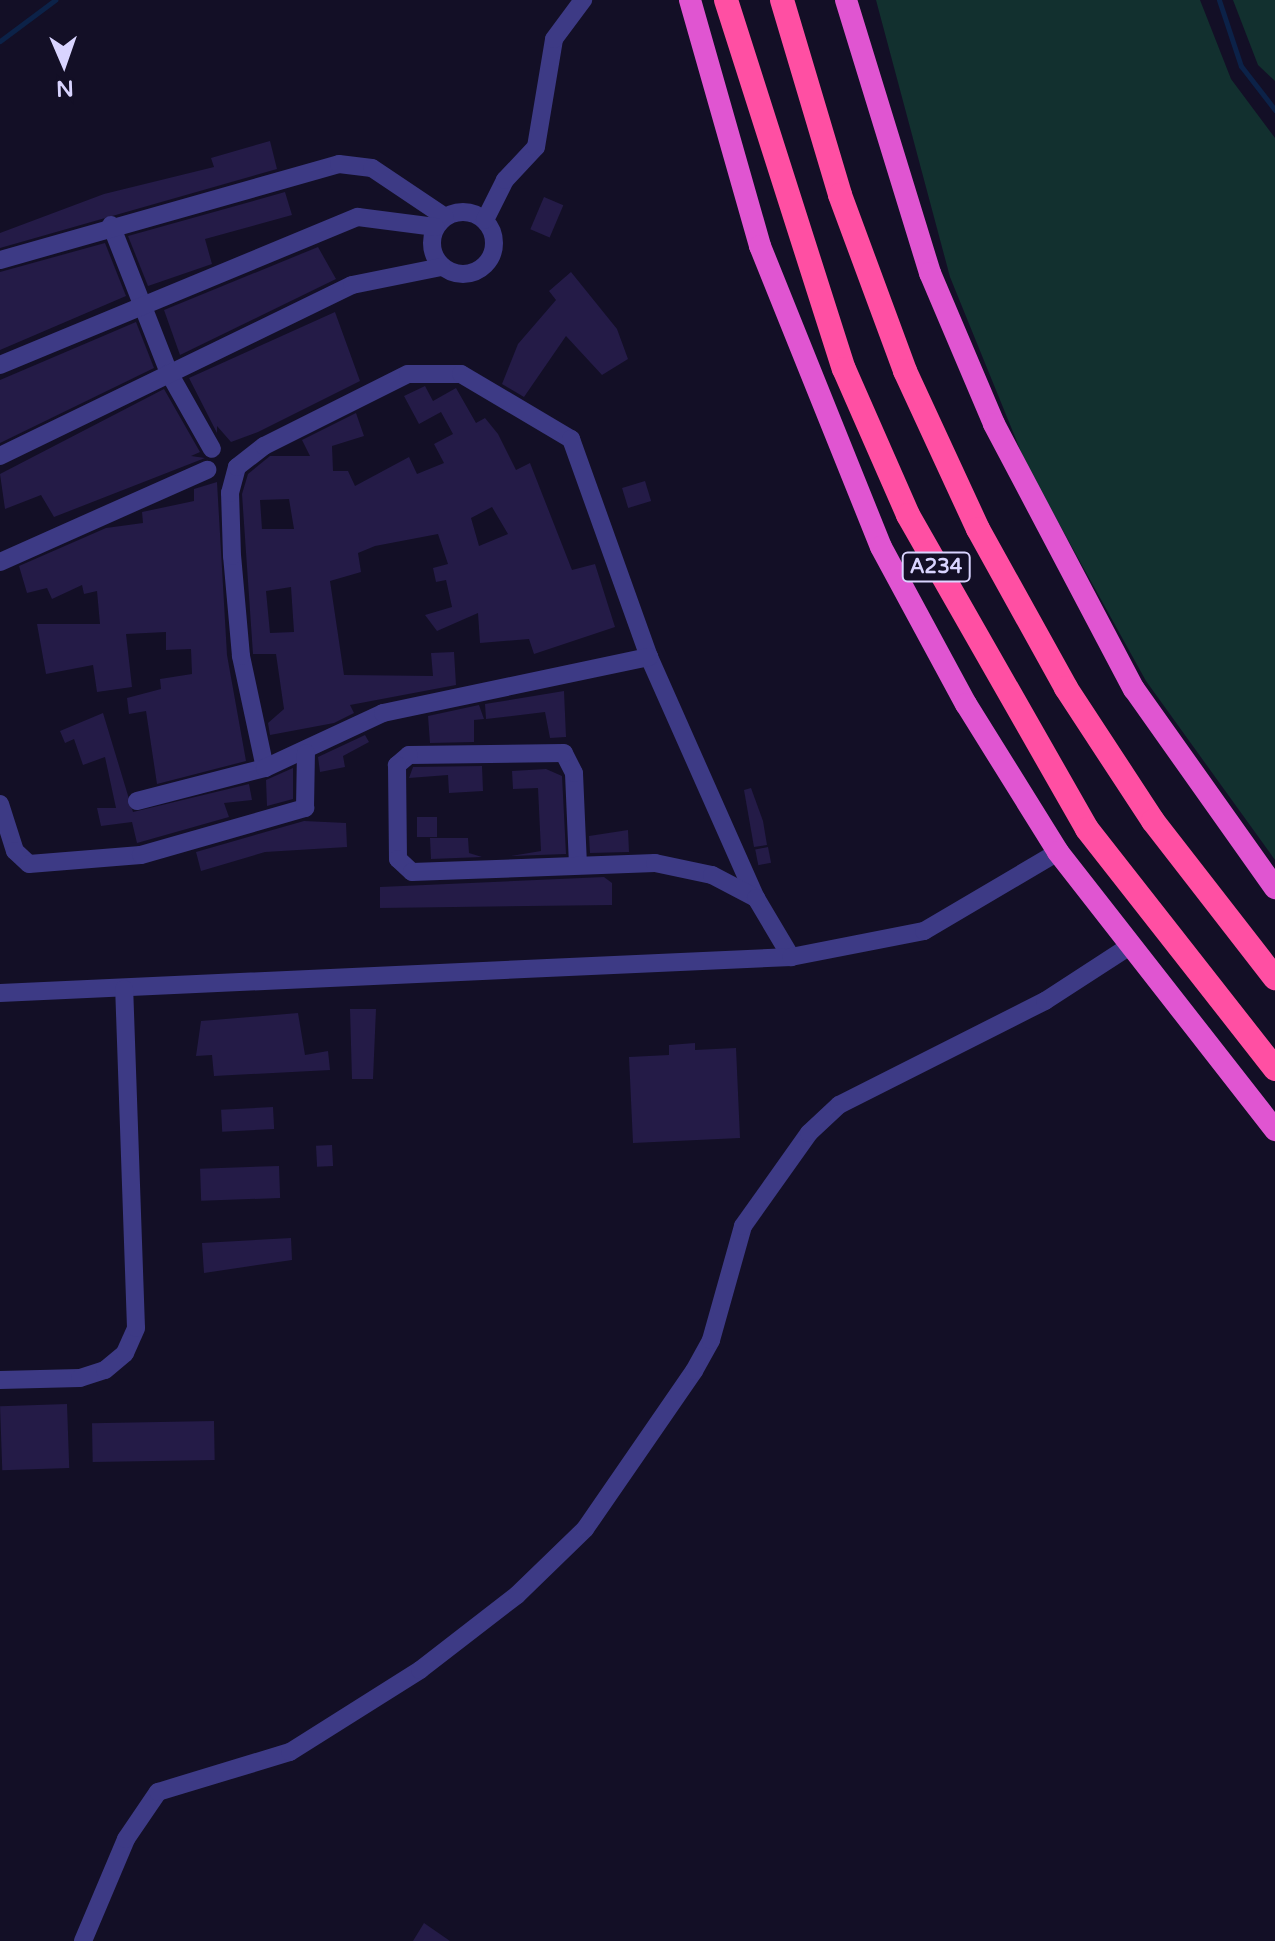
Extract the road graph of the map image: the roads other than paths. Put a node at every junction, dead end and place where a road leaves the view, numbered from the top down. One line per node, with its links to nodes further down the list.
1 (583, 0): 6 (street)
2 (690, 0): 23 (highway)
3 (726, 0): 32 (highway, A234)
4 (782, 0): 29 (highway, A234)
5 (846, 0): 25 (highway)
6 (485, 220): 7 (street); 10 (street)
7 (440, 222): 8 (street); 10 (street); 11 (street)
8 (111, 225): 9 (street); 11 (street)
9 (0, 260)
10 (441, 267): 13 (street)
11 (141, 304): 12 (street); 13 (street)
12 (0, 365)
13 (169, 373): 14 (street); 15 (street)
14 (212, 449)
15 (0, 456)
16 (207, 470): 17 (street)
17 (3, 555)
18 (649, 657): 19 (street); 20 (street); 26 (street)
19 (306, 753): 20 (street); 22 (street)
20 (265, 768): 21 (street)
21 (137, 801)
22 (0, 804)
23 (1058, 852): 27 (highway); 28 (street)
24 (578, 865): 24 (street); 26 (street)
25 (1275, 888)
26 (756, 898): 28 (street)
27 (1128, 947): 33 (highway); 35 (street)
28 (791, 957): 30 (street)
29 (1275, 978)
30 (124, 989): 31 (street); 34 (street)
31 (0, 993)
32 (1275, 1069)
33 (1275, 1130)
34 (0, 1380)
35 (83, 1941)

